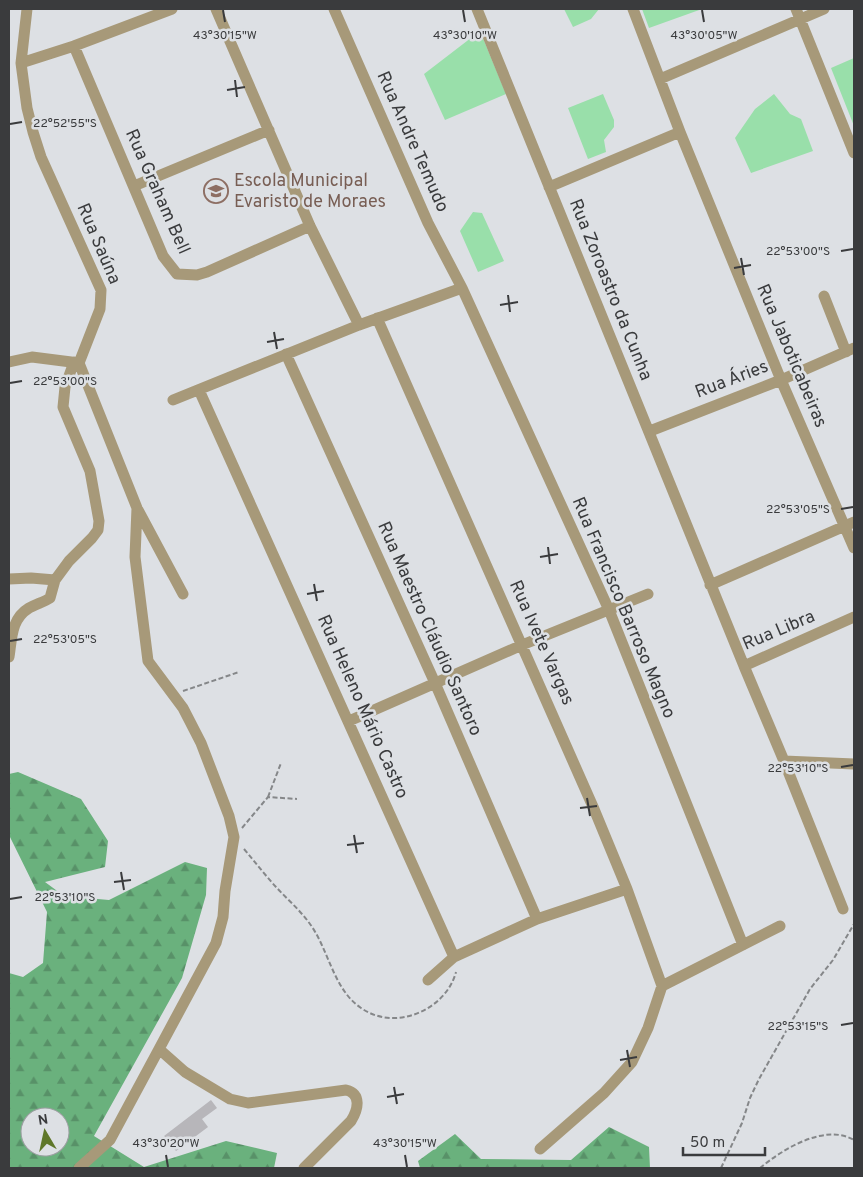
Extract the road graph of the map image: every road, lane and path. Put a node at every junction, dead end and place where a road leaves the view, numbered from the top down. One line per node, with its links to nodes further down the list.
1 (27, 9): 10 (street, Rua Saúna)
2 (172, 9): 9 (street)
3 (216, 9): 12 (street)
4 (334, 9): 18 (street, Rua Andre Temudo)
5 (477, 9): 16 (street, Rua Zoroastro da Cunha)
6 (633, 9): 11 (street, Rua Jaboticabeiras)
7 (824, 9): 8 (street)
8 (798, 14): 11 (street); 14 (street)
9 (74, 46): 10 (street); 15 (street, Rua Graham Bell)
10 (22, 63): 25 (street, Rua Saúna)
11 (660, 79): 13 (street, Rua Jaboticabeiras)
12 (269, 130): 15 (street); 17 (street)
13 (680, 132): 16 (street); 26 (street, Rua Jaboticabeiras)
14 (854, 153)
15 (134, 186): 17 (street, Rua Graham Bell)
16 (549, 187): 29 (street, Rua Zoroastro da Cunha)
17 (310, 226): 21 (street)
18 (462, 288): 20 (street); 38 (street, Rua Francisco Barroso Magno)
19 (824, 296): 22 (street)
20 (377, 318): 21 (street); 40 (street, Rua Ivete Vargas)
21 (359, 325): 23 (street)
22 (850, 350): 26 (street, Rua Áries)
23 (286, 354): 27 (street); 44 (street, Rua Maestro Cláudio Santoro)
24 (9, 362): 25 (street)
25 (77, 363): 30 (street); 34 (street, Rua Saúna)
26 (781, 380): 29 (street, Rua Áries); 31 (street, Rua Jaboticabeiras)
27 (199, 390): 28 (street); 46 (street, Rua Heleno Mário Castro)
28 (173, 400)
29 (650, 431): 35 (street, Rua Zoroastro da Cunha)
30 (137, 508): 36 (street); 45 (street)
31 (849, 524): 32 (street, Rua Jaboticabeiras); 35 (street)
32 (854, 548)
33 (9, 579): 34 (street)
34 (55, 580): 41 (street, Rua Saúna)
35 (710, 585): 42 (street, Rua Libra)
36 (183, 594)
37 (648, 594): 38 (street)
38 (609, 610): 40 (street); 58 (street, Rua Francisco Barroso Magno)
39 (854, 617): 42 (street, Rua Libra)
40 (522, 645): 44 (street); 53 (street, Rua Ivete Vargas)
41 (9, 657)
42 (744, 666): 47 (street)
43 (239, 672): 45 (path)
44 (434, 683): 46 (street); 55 (street, Rua Maestro Cláudio Santoro)
45 (174, 694): 52 (street)
46 (349, 721): 59 (street, Rua Heleno Mário Castro)
47 (784, 761): 49 (street); 54 (street)
48 (280, 763): 50 (path)
49 (854, 764)
50 (268, 797): 51 (path); 52 (path)
51 (297, 799)
52 (234, 837): 59 (path); 62 (street)
53 (627, 889): 55 (street); 61 (street, Rua Ivete Vargas)
54 (843, 909)
55 (537, 919): 59 (street)
56 (854, 924): 67 (path)
57 (780, 926): 58 (street)
58 (743, 945): 61 (street)
59 (454, 957): 60 (street)
60 (428, 980)
61 (662, 986): 64 (street)
62 (159, 1049): 65 (street); 66 (street)
63 (854, 1140): 68 (path)
64 (540, 1150)
65 (79, 1168)
66 (304, 1168)
67 (721, 1168)
68 (760, 1168)

